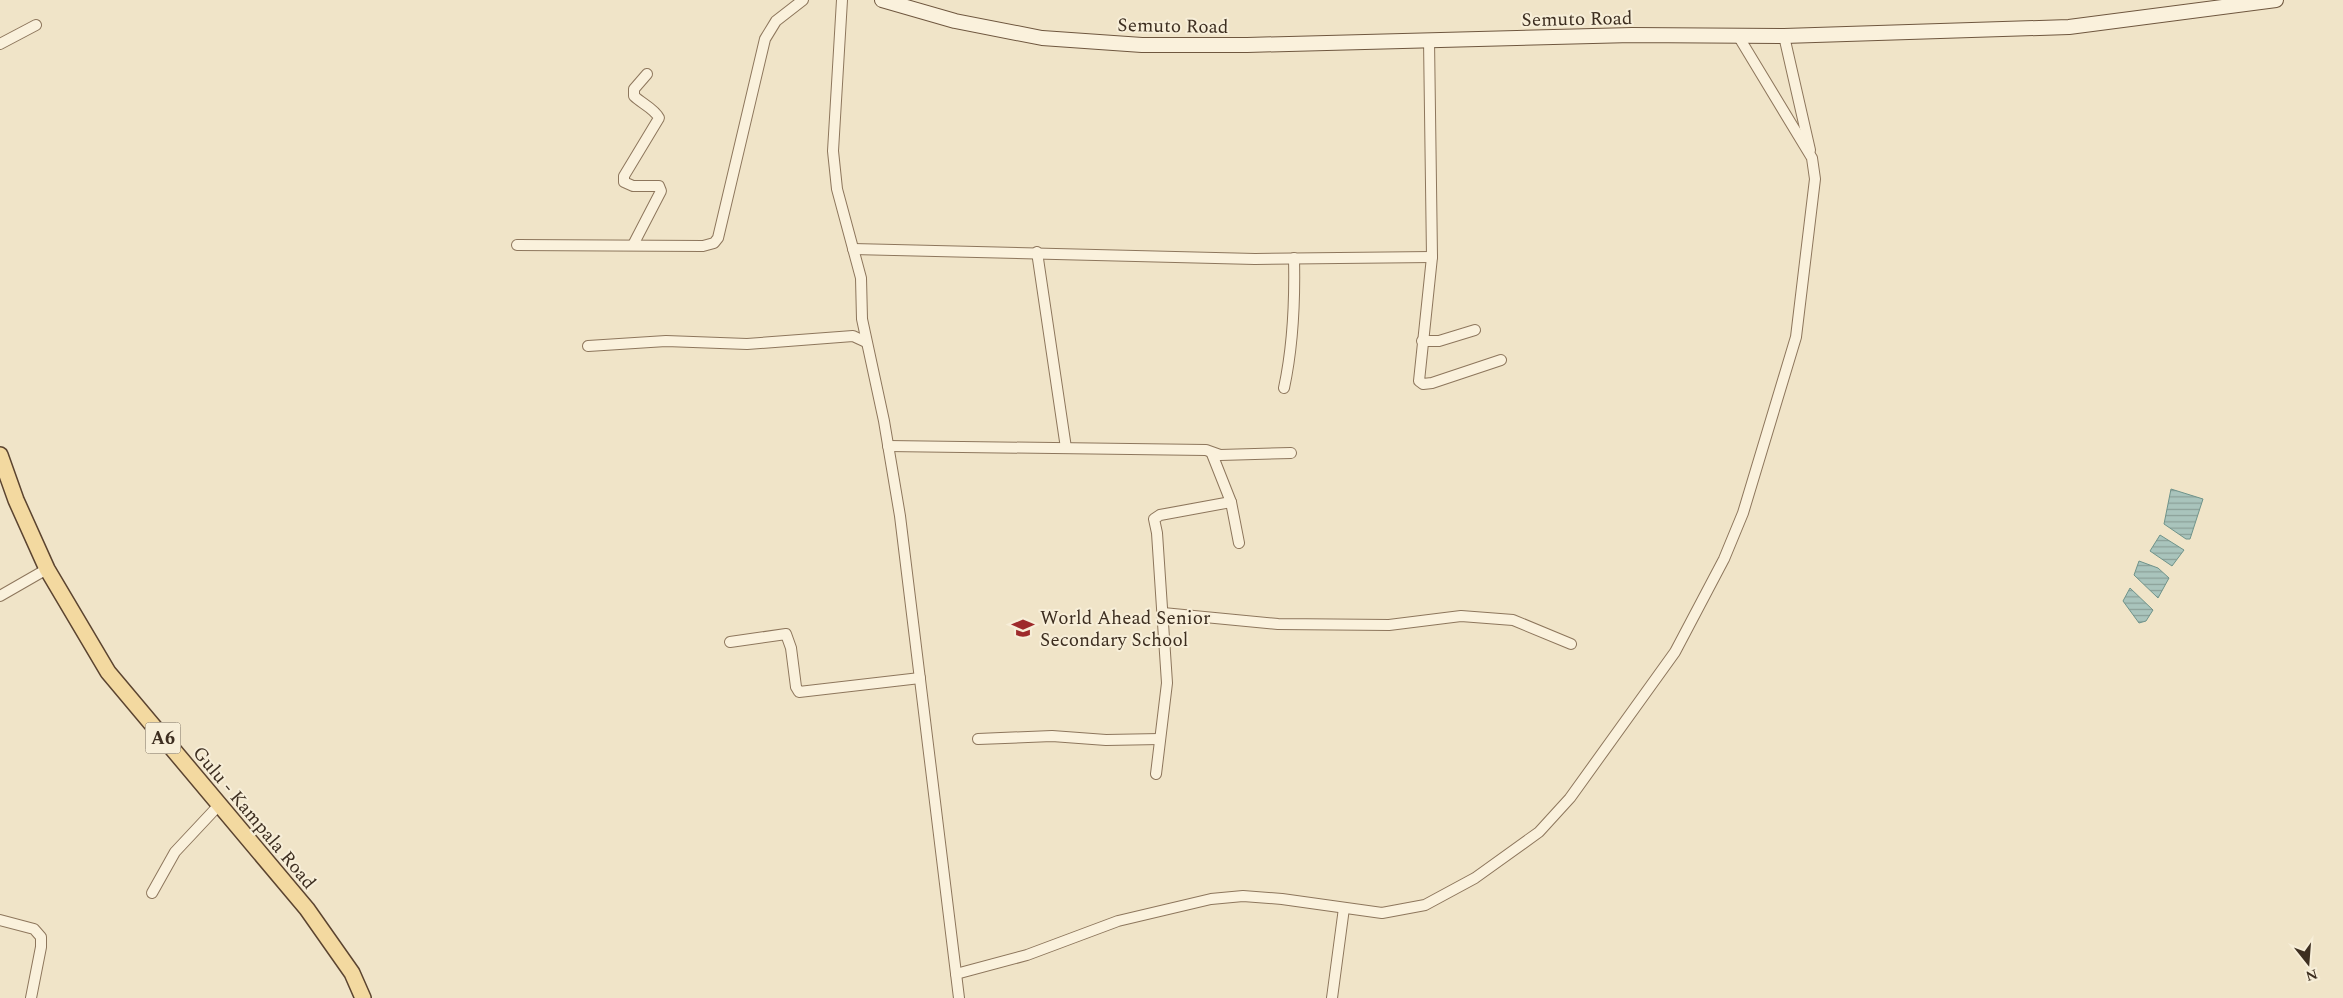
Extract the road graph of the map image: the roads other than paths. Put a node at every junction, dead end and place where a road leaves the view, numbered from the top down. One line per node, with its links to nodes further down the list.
1 (803, 0): 13 (street)
2 (842, 0): 14 (street)
3 (882, 0): 8 (main road, Semuto Road)
4 (2276, 0): 7 (main road, Semuto Road)
5 (36, 25): 9 (street)
6 (1737, 34): 7 (main road, Semuto Road); 8 (main road, Semuto Road); 11 (street)
7 (1784, 36): 11 (street)
8 (1429, 40): 16 (street)
9 (0, 44)
10 (647, 74): 13 (street)
11 (1812, 158): 42 (street)
12 (517, 245): 13 (street)
13 (633, 245)
14 (853, 249): 15 (street); 20 (street)
15 (1037, 252): 17 (street); 25 (street)
16 (1432, 257): 17 (street); 19 (street)
17 (1294, 258): 23 (street)
18 (1475, 330): 19 (street)
19 (1422, 341): 22 (street)
20 (866, 342): 21 (street); 24 (street)
21 (588, 346)
22 (1501, 360)
23 (1284, 388)
24 (888, 446): 25 (street); 36 (street)
25 (1066, 448): 27 (street)
26 (1291, 453): 27 (street)
27 (1212, 454): 29 (street)
28 (0, 455): 31 (main road, Gulu - Kampala Road / A6)
29 (1231, 502): 30 (street); 33 (street)
30 (1239, 543)
31 (47, 569): 32 (street); 40 (main road, Gulu - Kampala Road / A6)
32 (0, 596)
33 (1163, 613): 35 (street); 38 (street)
34 (730, 642): 36 (street)
35 (1571, 644)
36 (920, 678): 44 (street)
37 (978, 739): 38 (street)
38 (1160, 739): 39 (street)
39 (1156, 774)
40 (219, 806): 41 (street); 46 (main road, Gulu - Kampala Road / A6)
41 (152, 893)
42 (1344, 908): 44 (street); 48 (street)
43 (0, 920): 45 (street)
44 (956, 974): 47 (street)
45 (31, 998)
46 (363, 998)
47 (960, 998)
48 (1332, 998)

